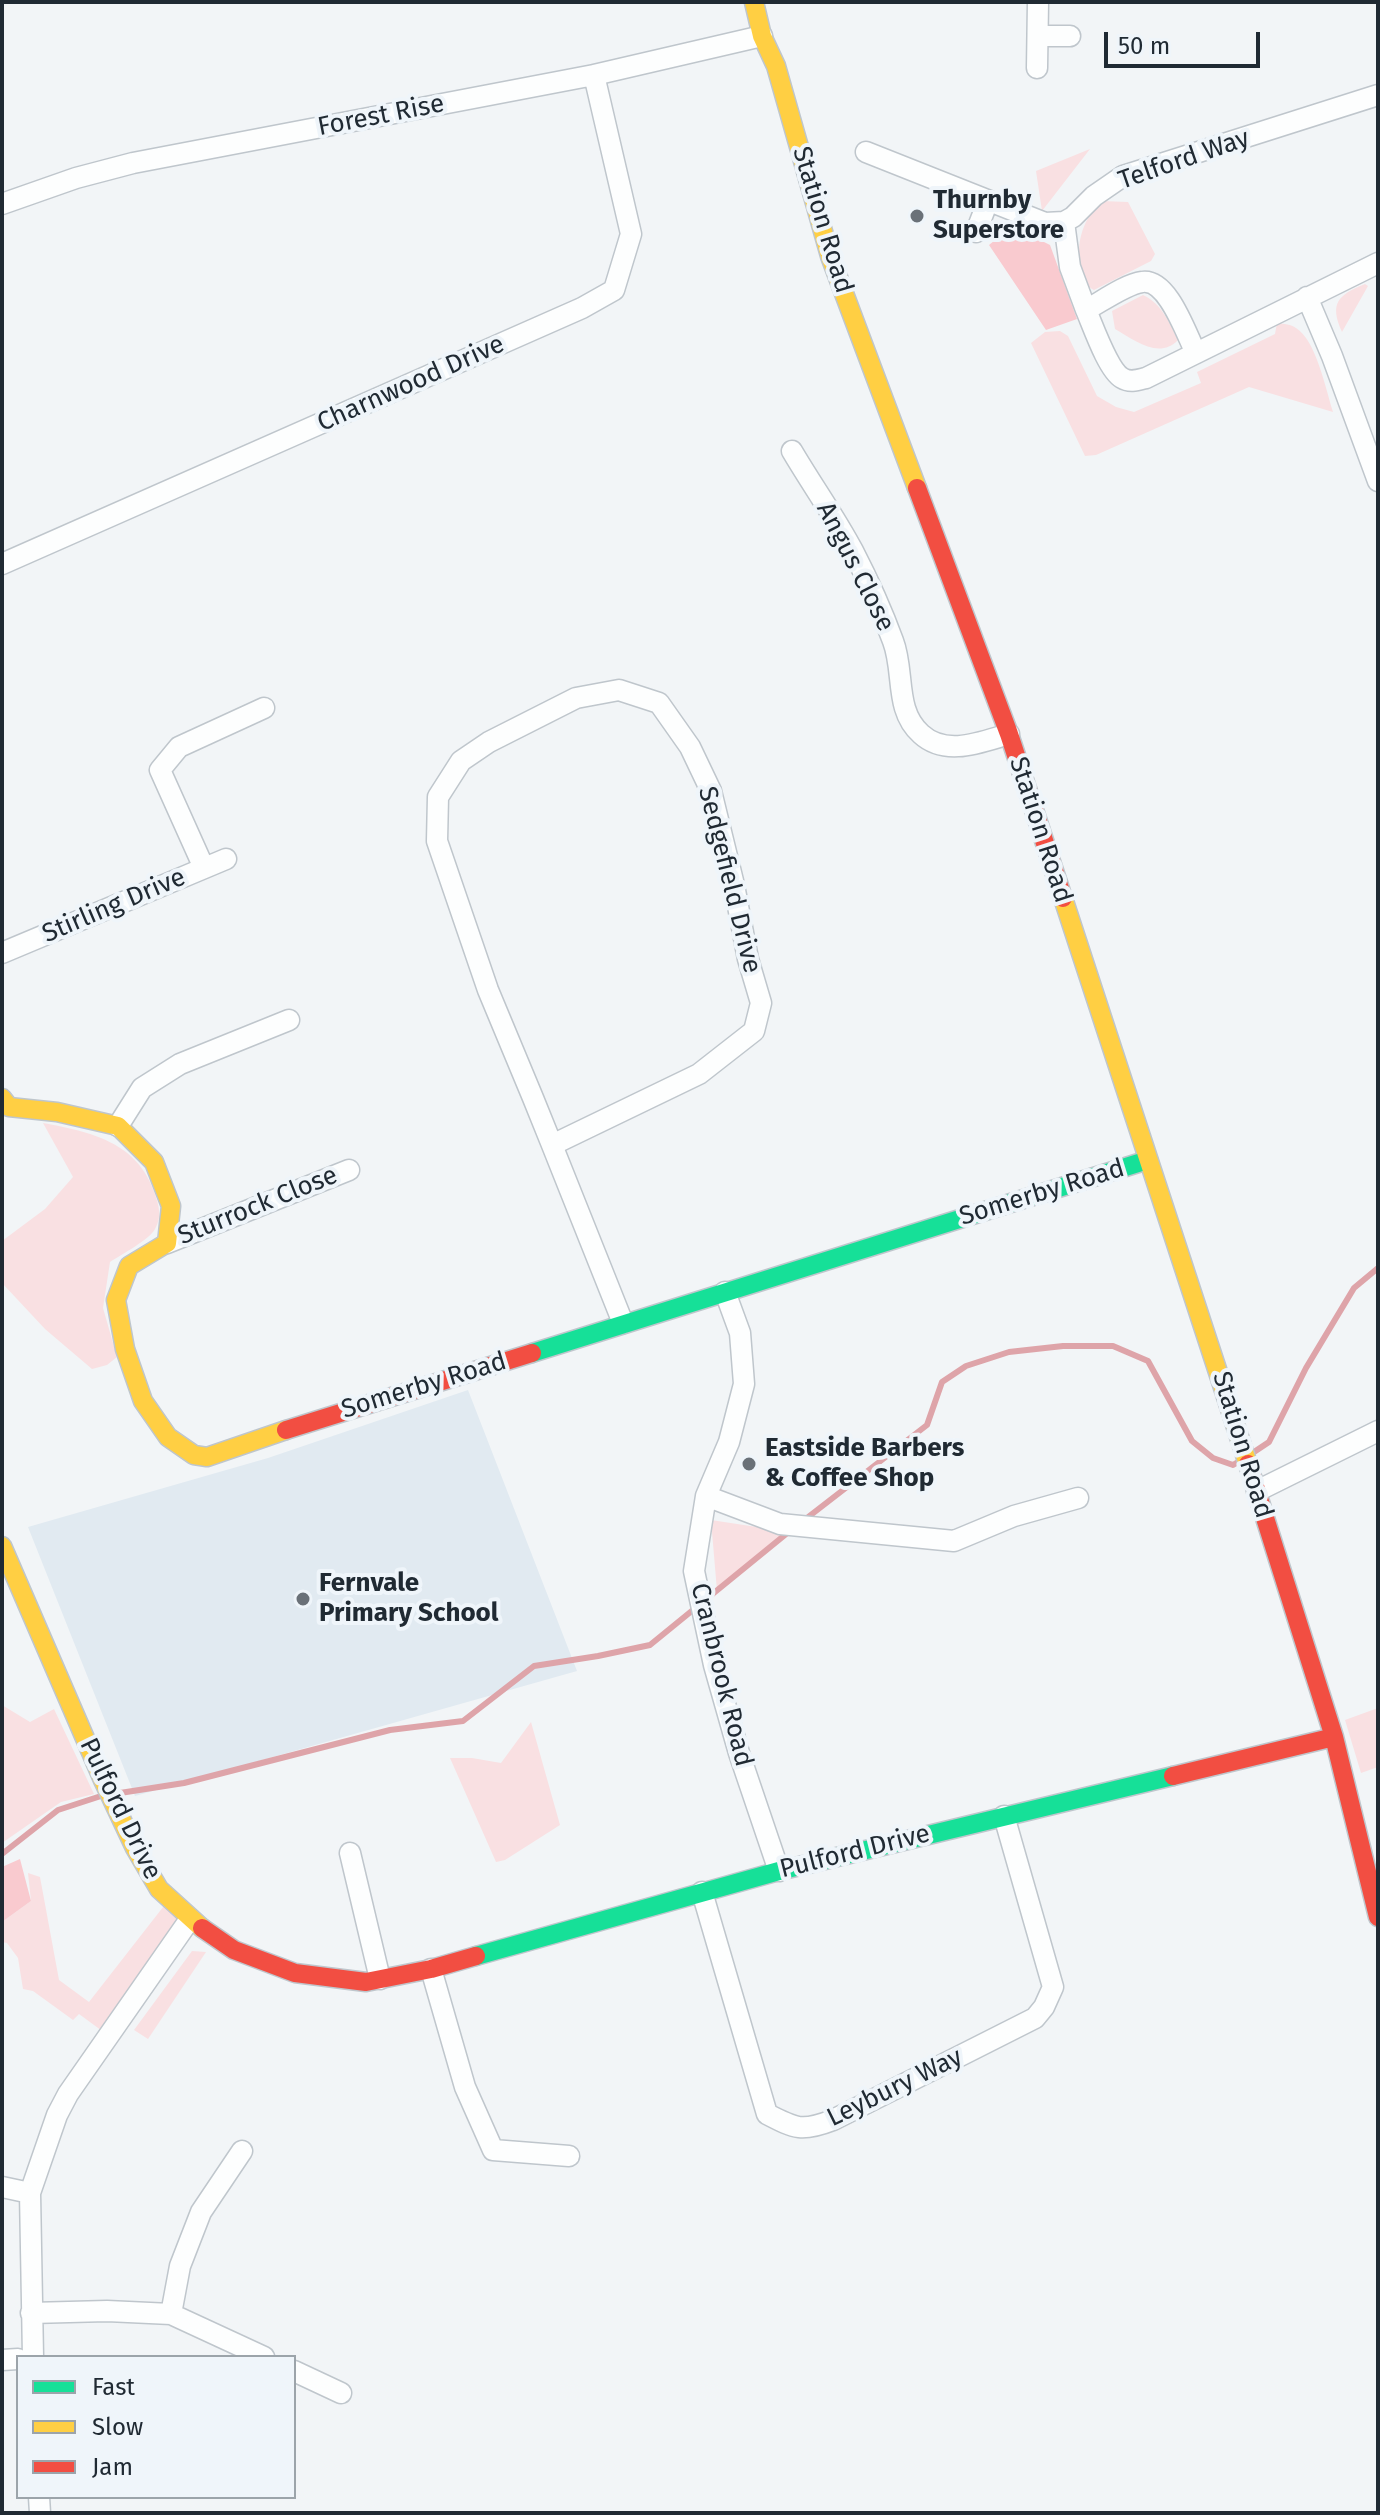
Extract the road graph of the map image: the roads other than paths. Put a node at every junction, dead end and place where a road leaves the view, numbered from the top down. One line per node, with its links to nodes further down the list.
1 (754, 2): 3 (street, Station Road)
2 (1038, 2): 4 (street)
3 (762, 36): 7 (street, Forest Rise); 22 (street, Station Road)
4 (1039, 36): 5 (street); 6 (street)
5 (1070, 36)
6 (1037, 68)
7 (594, 75): 11 (street, Forest Rise); 20 (street, Charnwood Drive)
8 (1378, 95): 12 (street, Telford Way)
9 (866, 152): 10 (street)
10 (988, 201): 12 (street); 13 (street)
11 (2, 204)
12 (1064, 222): 16 (street)
13 (976, 232)
14 (1378, 263): 15 (street)
15 (1307, 297): 17 (street); 19 (street)
16 (1086, 310): 17 (street); 17 (street)
17 (1196, 353)
18 (792, 451): 22 (street, Angus Close)
19 (1378, 481)
20 (2, 564)
21 (264, 708): 24 (street)
22 (1009, 734): 30 (street, Station Road)
23 (226, 859): 24 (street, Stirling Drive)
24 (204, 868): 25 (street, Stirling Drive)
25 (2, 953)
26 (289, 1020): 28 (street)
27 (2, 1098): 28 (street)
28 (118, 1126): 32 (street)
29 (552, 1145): 29 (street, Sedgefield Drive); 34 (street, Sedgefield Drive)
30 (1148, 1160): 33 (street, Somerby Road); 36 (street, Station Road)
31 (349, 1170): 32 (street, Sturrock Close)
32 (167, 1243): 34 (street, Somerby Road)
33 (725, 1292): 34 (street, Somerby Road); 37 (street, Cranbrook Road)
34 (623, 1323)
35 (1378, 1431): 36 (street)
36 (1257, 1491): 40 (street, Station Road)
37 (706, 1496): 38 (street); 43 (street, Cranbrook Road)
38 (1078, 1498)
39 (2, 1546): 46 (street, Pulford Drive)
40 (1334, 1737): 41 (street, Pulford Drive); 45 (street, Station Road)
41 (1004, 1816): 43 (street, Pulford Drive); 44 (street, Leybury Way)
42 (350, 1853): 48 (street)
43 (779, 1871): 44 (street, Pulford Drive)
44 (702, 1892): 47 (street, Pulford Drive)
45 (1378, 1917)
46 (190, 1919): 48 (street, Pulford Drive); 52 (street)
47 (431, 1969): 48 (street, Pulford Drive); 50 (street)
48 (380, 1979)
49 (242, 2151): 54 (street)
50 (569, 2156)
51 (2, 2187): 52 (street)
52 (30, 2193): 53 (street)
53 (31, 2313): 54 (street); 55 (street)
54 (171, 2314): 56 (street)
55 (33, 2355)
56 (260, 2355)
57 (296, 2372): 58 (street)
58 (341, 2393)

